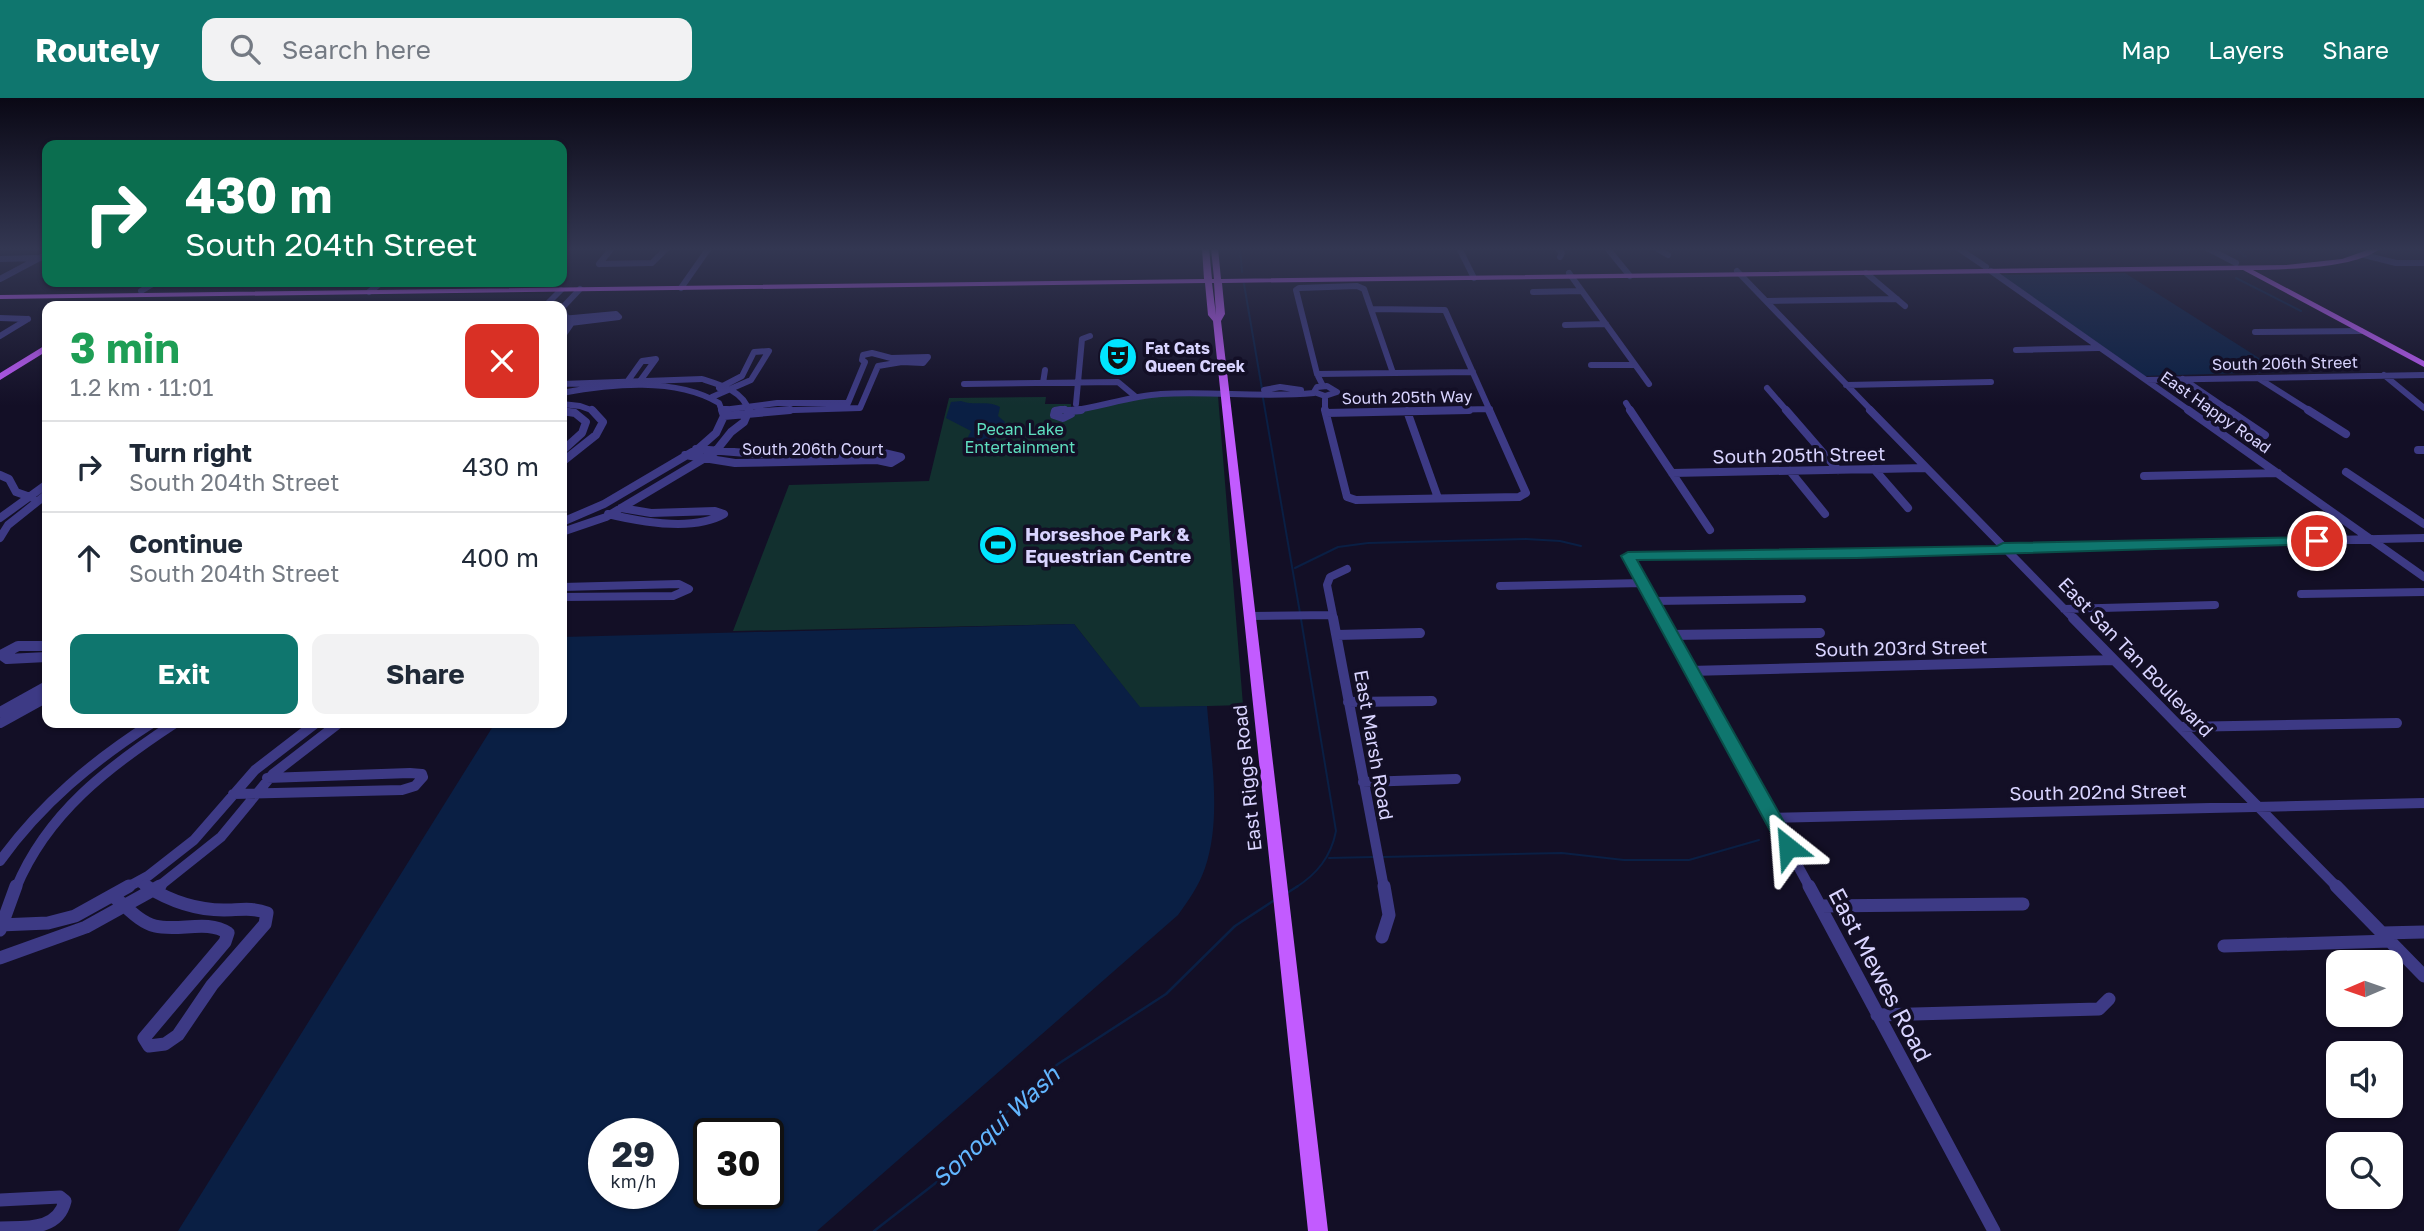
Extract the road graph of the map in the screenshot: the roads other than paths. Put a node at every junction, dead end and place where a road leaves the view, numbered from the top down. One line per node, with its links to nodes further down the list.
1 (1212, 301): 15 (main road, East Riggs Road)
2 (1299, 301): 31 (street)
3 (1369, 301): 11 (street)
4 (1589, 301): 16 (street)
5 (1767, 301): 6 (street); 46 (street, East San Tan Boulevard)
6 (1775, 301)
7 (1900, 301): 10 (street)
8 (2033, 301): 22 (street, East Happy Road)
9 (2306, 301): 18 (main road)
10 (1905, 306)
11 (1372, 309): 29 (street); 30 (street)
12 (0, 318): 20 (street)
13 (567, 321): 14 (street)
14 (567, 321)
15 (1217, 321): 54 (main road, East Riggs Road)
16 (1606, 324): 17 (street); 26 (street)
17 (1565, 325)
18 (2361, 331): 19 (street); 25 (main road)
19 (2255, 332)
20 (0, 336)
21 (1090, 336): 41 (street)
22 (2099, 348): 23 (street); 39 (street, East Happy Road)
23 (2016, 350)
24 (42, 351): 34 (main road)
25 (2424, 364)
26 (1635, 365): 27 (street); 45 (street)
27 (1591, 366)
28 (1045, 370): 40 (street)
29 (1473, 372): 30 (street); 62 (street)
30 (1393, 373): 31 (street)
31 (1317, 374): 47 (street)
32 (2384, 375): 33 (street, South 206th Street); 35 (street, South 206th Street); 60 (street)
33 (2424, 375)
34 (0, 377)
35 (2257, 377): 37 (street, South 206th Street); 69 (street)
36 (642, 379): 38 (street); 38 (street); 48 (street); 50 (street)
37 (2183, 379): 39 (street, South 206th Street); 70 (street)
38 (628, 380): 43 (street); 49 (street)
39 (2146, 380): 83 (street, East Happy Road)
40 (1043, 383): 41 (street); 44 (street)
41 (1078, 383): 57 (street); 57 (street)
42 (1992, 383): 46 (street)
43 (567, 384)
44 (964, 384)
45 (1648, 384)
46 (1846, 385): 77 (street, East San Tan Boulevard)
47 (1323, 386): 52 (street); 56 (street)
48 (636, 387): 49 (street); 55 (street)
49 (622, 388): 53 (street)
50 (727, 388): 50 (street); 55 (street); 61 (street)
51 (1767, 388): 79 (street)
52 (1314, 391): 54 (street); 56 (street)
53 (567, 393)
54 (1226, 393): 57 (street); 124 (main road, East Riggs Road)
55 (708, 395): 65 (street)
56 (1325, 396): 66 (street)
57 (1131, 398)
58 (1626, 403): 82 (street)
59 (567, 405): 67 (street)
60 (2424, 408)
61 (748, 409): 61 (street); 65 (street); 73 (street)
62 (1490, 409): 63 (street, South 205th Way); 89 (street)
63 (1407, 411): 66 (street, South 205th Way); 89 (street)
64 (567, 412): 68 (street)
65 (723, 413): 72 (street)
66 (1326, 413): 89 (street)
67 (602, 426): 68 (street); 75 (street)
68 (586, 427): 71 (street)
69 (2346, 434)
70 (2264, 435)
71 (567, 446)
72 (695, 449): 73 (street); 74 (street)
73 (715, 452): 76 (street); 76 (street, South 206th Court)
74 (685, 455): 76 (street); 97 (street)
75 (567, 458)
76 (704, 458): 95 (street)
77 (1926, 468): 78 (street, South 205th Street); 110 (street, East San Tan Boulevard)
78 (1874, 469): 79 (street, South 205th Street); 96 (street)
79 (1838, 470): 80 (street, South 205th Street)
80 (1790, 471): 82 (street, South 205th Street); 98 (street)
81 (2346, 472): 99 (street)
82 (1672, 473): 106 (street)
83 (2278, 473): 85 (street); 109 (street, East Happy Road)
84 (0, 475): 87 (street)
85 (2144, 476)
86 (42, 488): 87 (street)
87 (29, 497): 88 (street); 92 (street)
88 (42, 497)
89 (1438, 498)
90 (42, 499): 93 (street)
91 (0, 506): 92 (street)
92 (15, 507): 93 (street); 102 (street)
93 (32, 507): 94 (street); 107 (street)
94 (42, 507)
95 (621, 508): 101 (street); 101 (street)
96 (1908, 508)
97 (594, 509): 101 (street); 103 (street)
98 (1825, 514)
99 (2410, 514): 100 (street); 104 (street)
100 (2424, 514)
101 (610, 515): 105 (street)
102 (0, 519)
103 (567, 520)
104 (2424, 524)
105 (567, 530)
106 (1710, 530)
107 (0, 538)
108 (2424, 538): 109 (street)
109 (2371, 540): 110 (street); 112 (street, East Happy Road)
110 (2005, 548): 113 (street, East Mewes Road); 122 (street, East San Tan Boulevard)
111 (1346, 569): 123 (street, East Marsh Road)
112 (2424, 577)
113 (1643, 583): 114 (street); 120 (street, East Mewes Road)
114 (1500, 586)
115 (567, 587): 118 (street)
116 (2424, 592): 117 (street)
117 (2301, 594)
118 (567, 597)
119 (1802, 599): 120 (street)
120 (1653, 601): 128 (street, East Mewes Road)
121 (2215, 605): 122 (street)
122 (2064, 609): 131 (street, East San Tan Boulevard)
123 (1333, 615): 124 (street); 127 (street, East Marsh Road)
124 (1251, 616): 172 (main road, East Riggs Road)
125 (1420, 633): 127 (street)
126 (1820, 633): 128 (street)
127 (1337, 635): 136 (street, East Marsh Road)
128 (1671, 635): 132 (street, East Mewes Road)
129 (42, 646): 130 (street)
130 (42, 657)
131 (2114, 660): 132 (street, South 203rd Street); 140 (street, East San Tan Boulevard)
132 (1689, 671): 153 (street, East Mewes Road)
133 (42, 689): 137 (street)
134 (42, 700): 138 (street)
135 (1432, 701): 136 (street)
136 (1348, 702): 148 (street, East Marsh Road)
137 (0, 712)
138 (0, 723)
139 (2397, 723): 140 (street)
140 (2180, 727): 152 (street, East San Tan Boulevard)
141 (144, 728): 154 (street)
142 (167, 728): 161 (street)
143 (309, 728): 145 (street)
144 (334, 728): 146 (street)
145 (247, 778): 146 (street); 150 (street)
146 (269, 778): 149 (street); 149 (street)
147 (1456, 779): 148 (street)
148 (1363, 782): 163 (street, East Marsh Road)
149 (255, 793): 150 (street); 156 (street)
150 (233, 794): 155 (street)
151 (2424, 803): 152 (street, South 202nd Street)
152 (2256, 806): 153 (street, South 202nd Street); 164 (street, East San Tan Boulevard)
153 (1772, 818): 160 (street, East Mewes Road)
154 (0, 862)
155 (139, 883): 156 (street); 157 (street)
156 (152, 891): 159 (street); 159 (street)
157 (114, 897): 159 (street); 161 (street)
158 (2023, 904): 160 (street)
159 (126, 906): 166 (street)
160 (1820, 906): 169 (street, East Mewes Road)
161 (1, 927)
162 (2424, 932): 164 (street)
163 (1382, 937)
164 (2386, 937): 165 (street); 167 (street, East San Tan Boulevard)
165 (2224, 946)
166 (0, 958)
167 (2424, 976)
168 (2109, 999): 169 (street)
169 (1877, 1014): 173 (street, East Mewes Road)
170 (0, 1200): 171 (street)
171 (0, 1228)
172 (1318, 1231)
173 (1994, 1231)

